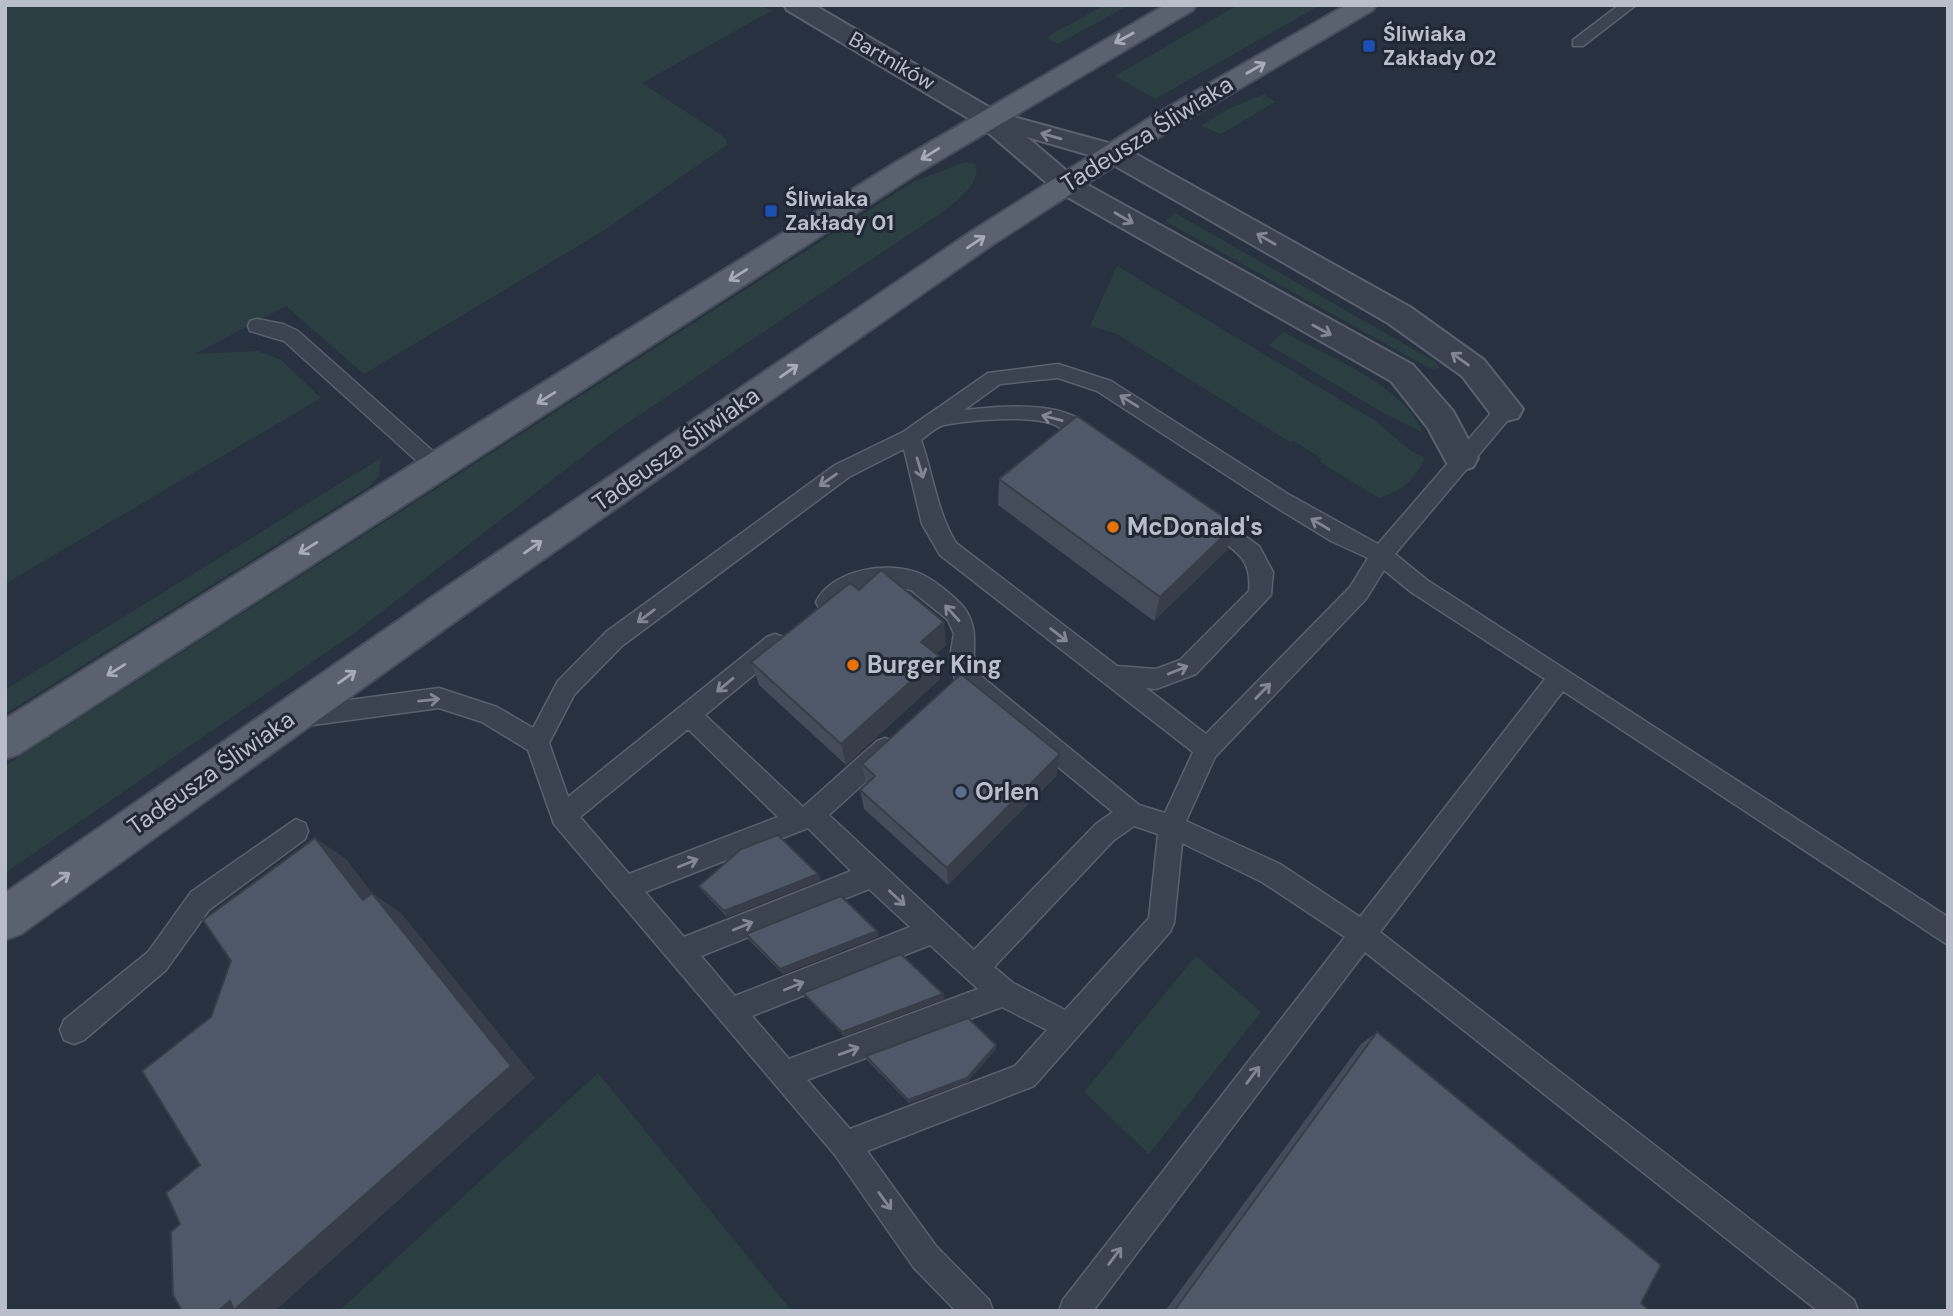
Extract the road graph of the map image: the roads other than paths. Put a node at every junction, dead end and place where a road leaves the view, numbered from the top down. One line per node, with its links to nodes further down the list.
1 (796, 5): 6 (street, Bartników)
2 (1184, 5): 6 (main road, one-way to 6)
3 (1364, 5): 7 (main road, Tadeusza Śliwiaka, one-way to 3)
4 (1629, 5): 5 (lane)
5 (1578, 43)
6 (988, 118): 7 (street, one-way to 6); 8 (street); 16 (main road, one-way to 16)
7 (1114, 153): 8 (main road, Tadeusza Śliwiaka); 11 (street, one-way to 7)
8 (1065, 184): 15 (street, one-way to 15); 26 (main road, Tadeusza Śliwiaka, one-way to 8)
9 (257, 326): 10 (lane)
10 (328, 370): 16 (lane)
11 (1506, 409): 15 (lane)
12 (939, 418): 13 (lane); 14 (lane, one-way to 12); 18 (lane, one-way to 12)
13 (910, 438): 22 (lane, one-way to 22); 29 (lane, one-way to 29)
14 (1115, 457)
15 (1461, 458): 18 (lane)
16 (437, 467): 28 (main road, one-way to 28)
17 (1194, 513): 22 (lane, one-way to 17)
18 (1381, 555): 23 (lane); 30 (lane, one-way to 18)
19 (809, 617): 21 (lane, one-way to 19)
20 (788, 634): 25 (lane, one-way to 25)
21 (964, 676): 24 (lane); 31 (lane)
22 (1111, 676): 30 (lane)
23 (1560, 677): 40 (lane); 41 (lane)
24 (943, 694)
25 (689, 715): 32 (lane); 33 (lane)
26 (288, 719): 29 (lane, one-way to 29); 38 (main road, Tadeusza Śliwiaka, one-way to 26)
27 (903, 732): 33 (lane)
28 (5, 741)
29 (537, 743): 32 (lane)
30 (1207, 749): 34 (lane)
31 (1131, 814): 34 (lane); 43 (lane)
32 (563, 816): 37 (lane)
33 (805, 817): 36 (lane); 37 (lane, one-way to 33)
34 (1171, 826): 41 (lane); 46 (lane)
35 (296, 831): 47 (lane)
36 (872, 875): 39 (lane, one-way to 39); 42 (lane, one-way to 36)
37 (625, 888): 42 (lane)
38 (5, 919)
39 (933, 931): 43 (lane); 45 (lane, one-way to 39)
40 (1948, 932)
41 (1361, 933): 51 (lane, one-way to 41); 52 (lane)
42 (679, 951): 45 (lane)
43 (975, 968): 44 (lane)
44 (1003, 993): 46 (lane); 48 (lane, one-way to 44)
45 (730, 1011): 48 (lane)
46 (1069, 1026): 49 (lane)
47 (74, 1030)
48 (785, 1074): 49 (lane)
49 (845, 1145): 50 (lane, one-way to 50)
50 (978, 1311)
51 (1074, 1311)
52 (1843, 1311)

